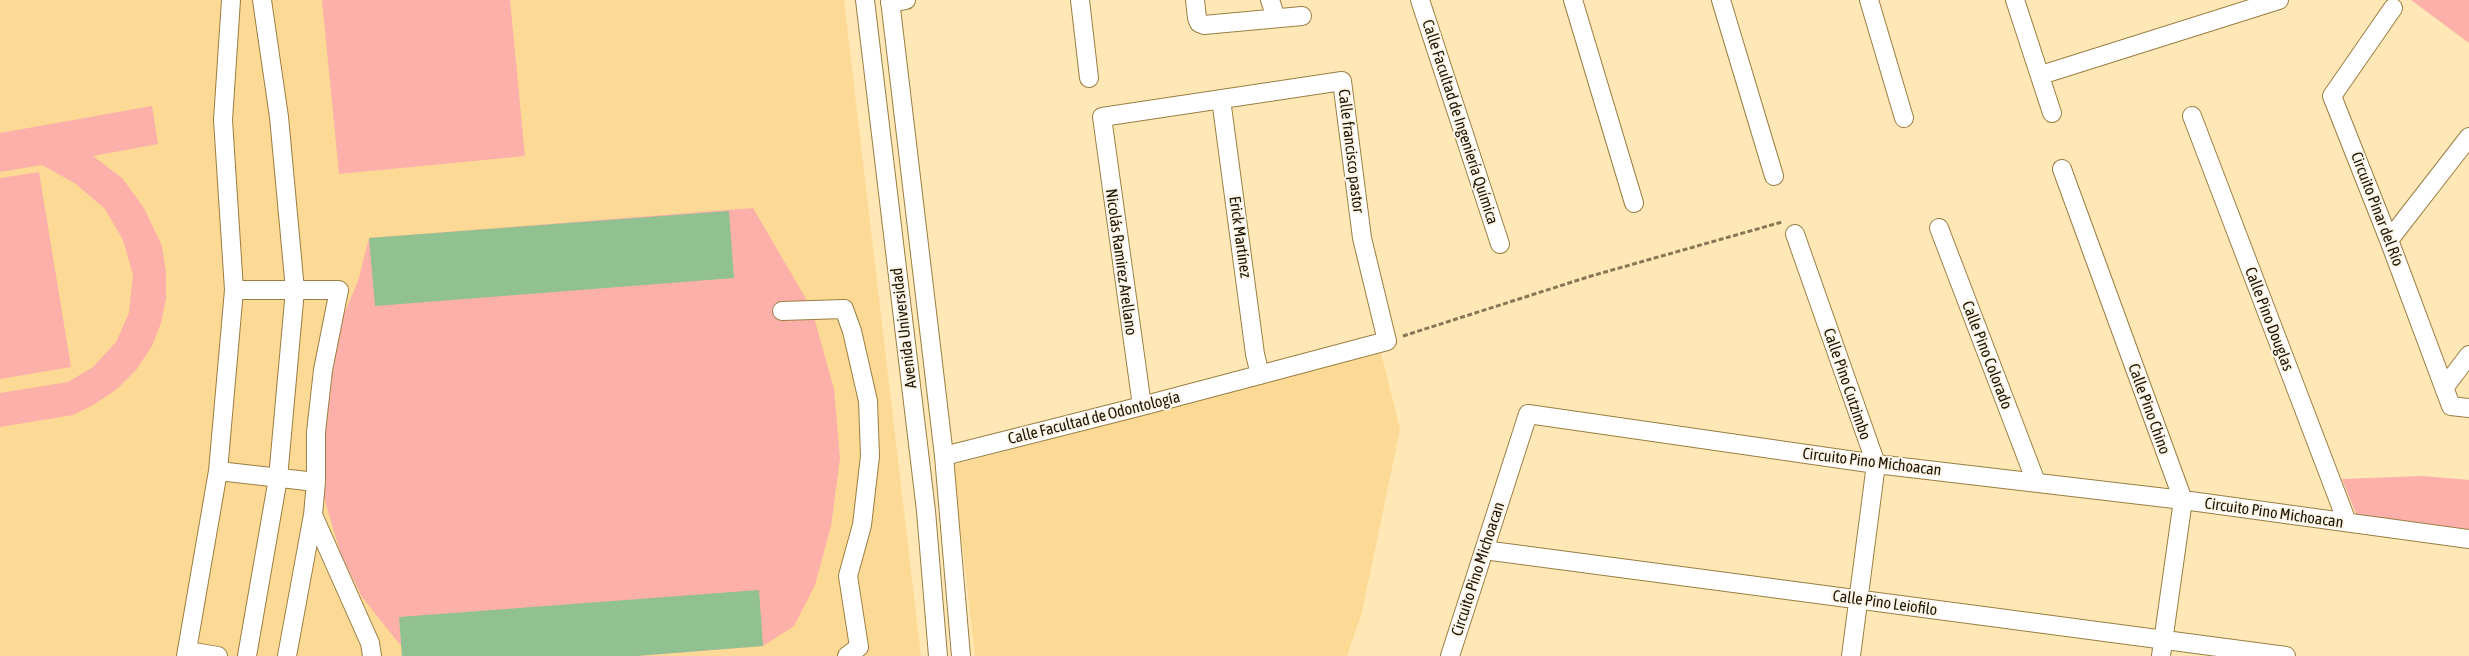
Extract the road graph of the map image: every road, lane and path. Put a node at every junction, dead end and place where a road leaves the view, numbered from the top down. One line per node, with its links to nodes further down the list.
1 (231, 0): 32 (street)
2 (262, 0): 33 (street)
3 (865, 0): 60 (street, Avenida Universidad)
4 (1080, 0): 18 (street)
5 (1195, 0): 16 (street)
6 (1270, 0): 16 (street)
7 (1420, 0): 31 (street, Calle Facultad de Ingenierίa Quίmica)
8 (1573, 0): 27 (street)
9 (1721, 0): 26 (street)
10 (1869, 0): 23 (street)
11 (2015, 0): 17 (street)
12 (2279, 0): 17 (street)
13 (895, 1): 41 (street, Avenida Universidad)
14 (2393, 8): 30 (street, Circuito Pinar del Río)
15 (1302, 16): 16 (street)
16 (1276, 18)
17 (2041, 75): 20 (street)
18 (1089, 78)
19 (1221, 99): 22 (street, Calle francisco pastor); 35 (street, Calle francisco pastor); 37 (street, Erick Martínez)
20 (2052, 113)
21 (2192, 116): 49 (street, Calle Pino Douglas)
22 (1102, 117): 39 (street, Nicolás Ramirez Arellano)
23 (1904, 118)
24 (2469, 136): 30 (street)
25 (2062, 169): 47 (street, Calle Pino Chino)
26 (1774, 176)
27 (1634, 203)
28 (1939, 228): 46 (street, Calle Pino Colorado)
29 (1795, 234): 35 (path); 42 (street, Calle Pino Cutzimbo)
30 (2389, 240): 38 (street, Circuito Pinar del Río)
31 (1500, 244)
32 (234, 290): 33 (street); 43 (street)
33 (295, 290): 44 (street); 45 (street)
34 (782, 311): 54 (street)
35 (1388, 341): 37 (street, Calle Facultad de Odontología)
36 (2469, 354): 38 (street)
37 (1252, 377): 39 (street, Calle Facultad de Odontología)
38 (2444, 388): 40 (street, Circuito Pinar del Río)
39 (1142, 406): 41 (street, Calle Facultad de Odontología)
40 (2469, 408)
41 (944, 456): 61 (street, Avenida Universidad)
42 (1876, 464): 46 (street, Circuito Pino Michoacan); 51 (street, Circuito Pino Michoacan); 52 (street, Calle Pino Cutzimbo)
43 (218, 470): 44 (street); 55 (street)
44 (278, 478): 45 (street); 57 (street)
45 (316, 482): 48 (street)
46 (2036, 482): 47 (street, Circuito Pino Michoacan)
47 (2183, 500): 49 (street, Circuito Pino Michoacan); 53 (street, Calle Pino Chino)
48 (313, 515): 58 (street); 59 (street)
49 (2347, 522): 50 (street, Circuito Pino Michoacan)
50 (2469, 539)
51 (1484, 550): 52 (street, Calle Pino Leiofilo); 62 (street, Circuito Pino Michoacan)
52 (1859, 599): 53 (street, Calle Pino Leiofilo); 63 (street, Calle Pino Cutzimbo)
53 (2162, 648): 64 (street, Calle Pino Leiofilo)
54 (855, 653)
55 (187, 654): 56 (street)
56 (218, 656)
57 (247, 656)
58 (287, 656)
59 (372, 656)
60 (938, 656)
61 (962, 656)
62 (1450, 656)
63 (1851, 656)
64 (2286, 656)

